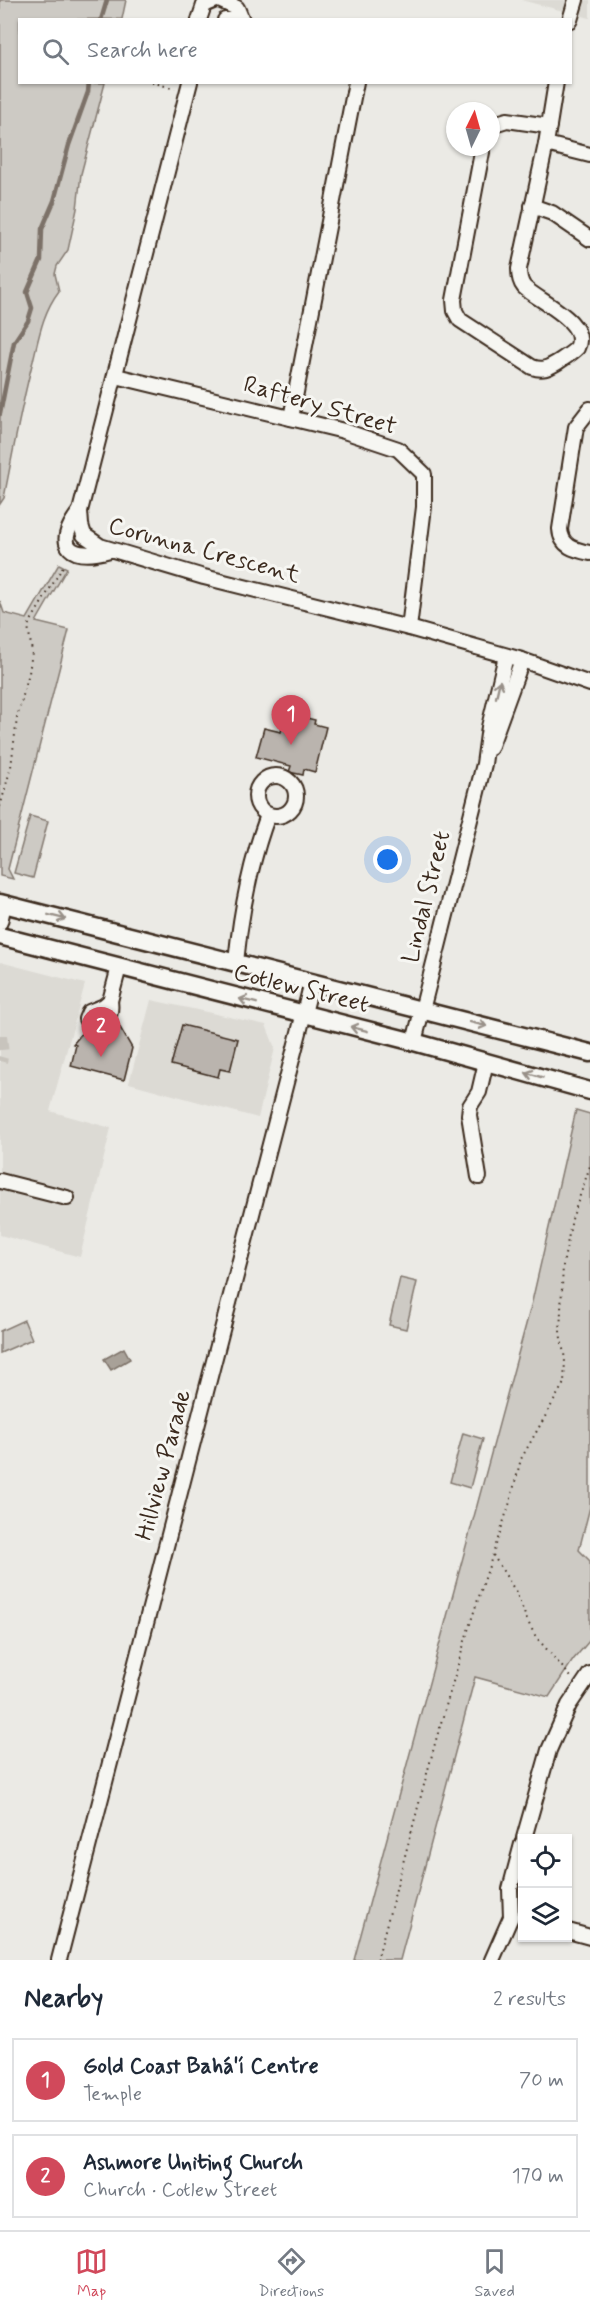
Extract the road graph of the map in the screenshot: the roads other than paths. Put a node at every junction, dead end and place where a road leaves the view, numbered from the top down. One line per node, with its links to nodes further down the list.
1 (217, 0): 3 (street); 4 (street)
2 (576, 0): 5 (street)
3 (200, 18)
4 (241, 18)
5 (571, 18)
6 (356, 84): 18 (street)
7 (556, 84): 10 (street)
8 (189, 87): 16 (street, Corunna Crescent)
9 (500, 122): 10 (street)
10 (549, 126): 11 (street)
11 (546, 144): 12 (street); 14 (street)
12 (590, 155)
13 (481, 156): 14 (street)
14 (532, 206): 15 (street)
15 (590, 239)
16 (116, 376): 18 (street, Raftery Street); 19 (street, Corunna Crescent)
17 (590, 409): 21 (street)
18 (291, 418): 22 (street, Raftery Street)
19 (80, 511): 20 (street, Corunna Crescent); 20 (street)
20 (112, 549): 22 (street, Corunna Crescent)
21 (590, 554)
22 (409, 628): 23 (street, Corunna Crescent)
23 (506, 656): 24 (street, Corunna Crescent); 26 (street, Lindal Street, one-way to 23)
24 (522, 660): 25 (street, Corunna Crescent); 26 (street, Lindal Street)
25 (590, 684)
26 (484, 764): 34 (street, Lindal Street)
27 (268, 815): 31 (street)
28 (2, 903): 29 (street); 31 (main road, Cotlew Street, one-way to 31)
29 (0, 922)
30 (0, 936): 32 (main road, Cotlew Street)
31 (236, 962): 33 (main road, Cotlew Street)
32 (119, 968): 35 (main road, Cotlew Street, one-way to 32); 36 (street)
33 (312, 982): 34 (main road, Cotlew Street); 35 (street, Hillview Parade)
34 (422, 1010): 37 (street, Lindal Street); 38 (main road, Cotlew Street, one-way to 38)
35 (305, 1015): 37 (main road, Cotlew Street, one-way to 35); 50 (street, Hillview Parade)
36 (92, 1026)
37 (414, 1042): 39 (main road, Cotlew Street)
38 (590, 1053)
39 (486, 1062): 40 (main road, Cotlew Street, one-way to 39); 41 (street)
40 (590, 1091)
41 (479, 1177)
42 (0, 1181): 43 (street)
43 (68, 1198)
44 (590, 1674): 45 (street)
45 (525, 1834)
46 (518, 1859): 47 (street)
47 (517, 1918): 51 (street)
48 (572, 1932): 49 (street)
49 (590, 1937)
50 (59, 1960)
51 (492, 1960)

